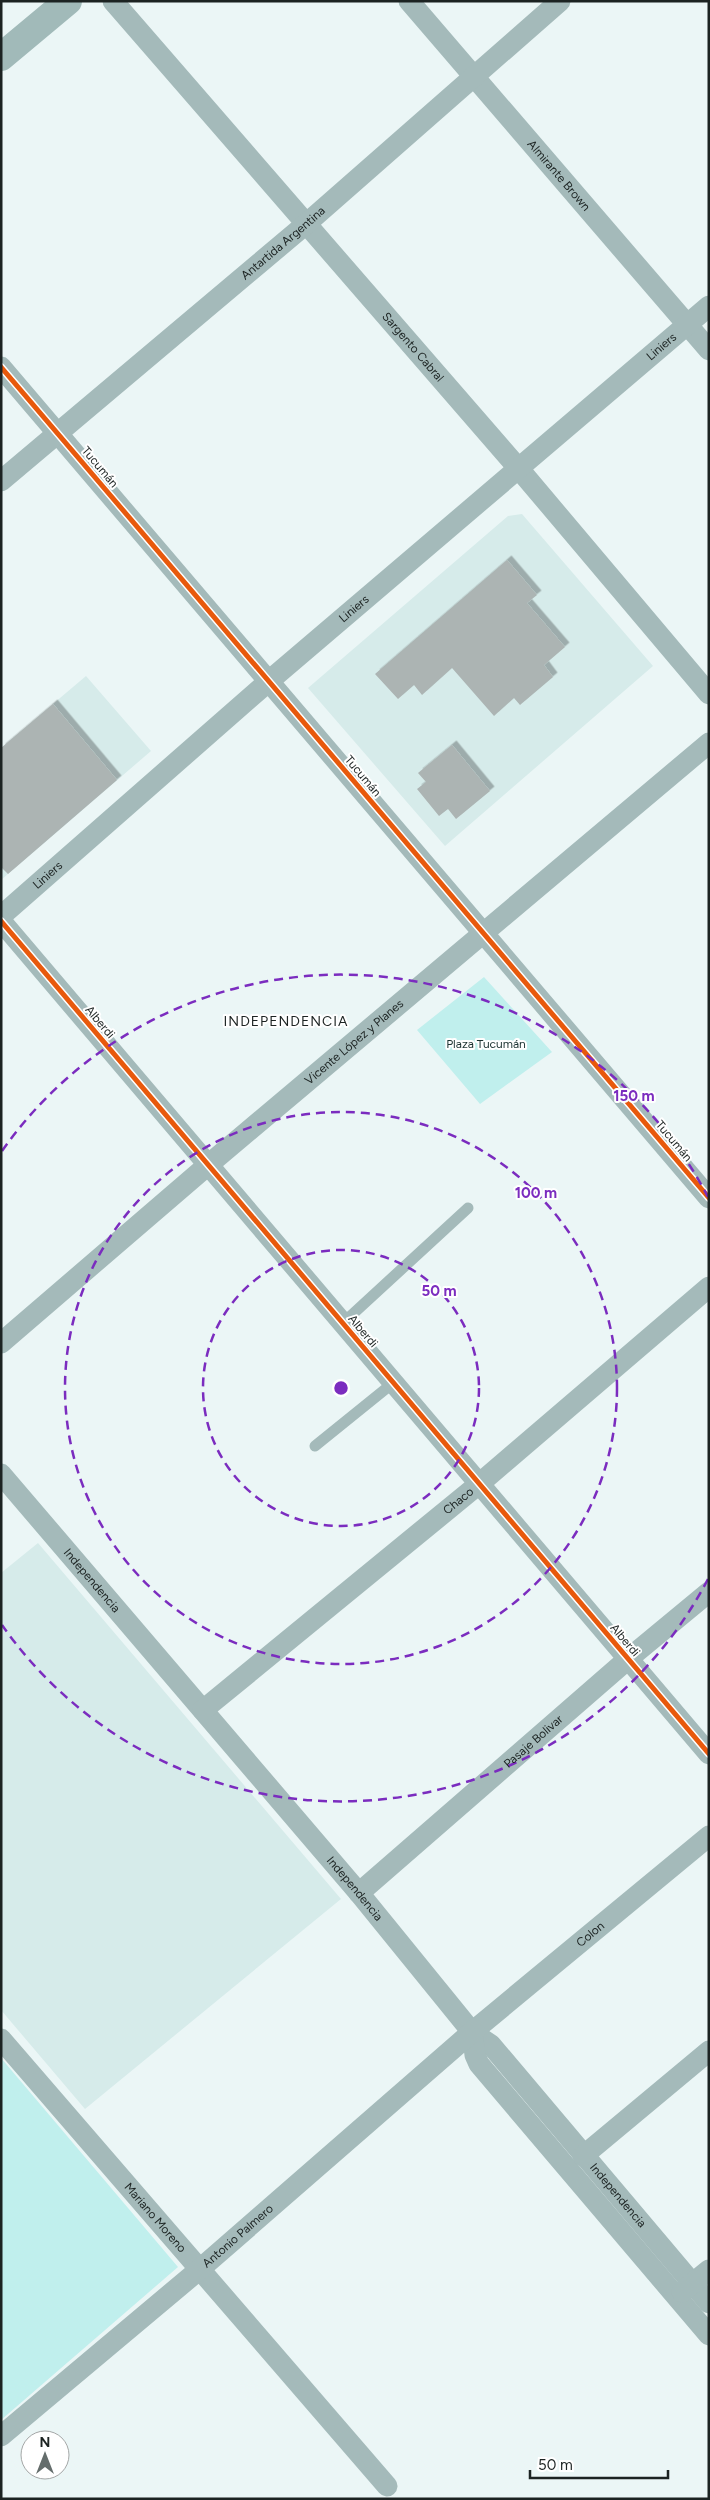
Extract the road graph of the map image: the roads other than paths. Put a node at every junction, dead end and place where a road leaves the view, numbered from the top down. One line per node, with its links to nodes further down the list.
1 (68, 1): 5 (main road)
2 (113, 1): 7 (street, Sargento Cabral)
3 (410, 1): 6 (street, Almirante Brown)
4 (560, 1): 6 (street, Antartida Argentina)
5 (1, 57)
6 (474, 74): 7 (street, Antartida Argentina); 9 (street, Almirante Brown)
7 (306, 224): 12 (street, Antartida Argentina); 13 (street, Sargento Cabral)
8 (709, 306): 9 (street, Liniers)
9 (688, 325): 10 (street, Almirante Brown); 13 (street, Liniers)
10 (709, 350)
11 (1, 367): 12 (street, Tucumán)
12 (58, 433): 14 (street, Antartida Argentina); 15 (street, Tucumán)
13 (519, 470): 15 (street, Liniers); 16 (street, Sargento Cabral)
14 (1, 481)
15 (269, 681): 18 (street, Liniers); 20 (street, Tucumán)
16 (709, 694)
17 (709, 743): 20 (street, Vicente López y Planes)
18 (1, 916)
19 (1, 921): 21 (street, Alberdi)
20 (484, 933): 21 (street, Vicente López y Planes); 22 (street, Tucumán)
21 (208, 1164): 25 (street, Alberdi); 26 (street, Vicente López y Planes)
22 (709, 1198)
23 (468, 1208): 25 (lane)
24 (709, 1287): 30 (street, Chaco)
25 (343, 1323): 27 (street, Alberdi)
26 (1, 1343)
27 (393, 1383): 28 (lane); 30 (street, Alberdi)
28 (315, 1446)
29 (1, 1474): 33 (street, Independencia)
30 (479, 1484): 32 (street, Alberdi); 33 (street, Chaco)
31 (709, 1592): 32 (street, Pasaje Bolivar)
32 (628, 1659): 34 (street, Alberdi); 36 (street, Pasaje Bolivar)
33 (203, 1710): 36 (street, Independencia)
34 (709, 1754)
35 (709, 1836): 37 (street, Colon)
36 (359, 1893): 37 (street, Independencia)
37 (472, 2032): 40 (street, Independencia); 41 (street, Antonio Palmero); 43 (street)
38 (1, 2039): 41 (street, Mariano Moreno)
39 (709, 2051): 40 (street)
40 (583, 2156): 43 (street, Independencia)
41 (200, 2269): 46 (street, Antonio Palmero); 47 (street, Mariano Moreno)
42 (709, 2270): 43 (street)
43 (684, 2290): 44 (street, Independencia); 45 (street)
44 (709, 2303)
45 (709, 2335)
46 (1, 2436)
47 (387, 2486)

